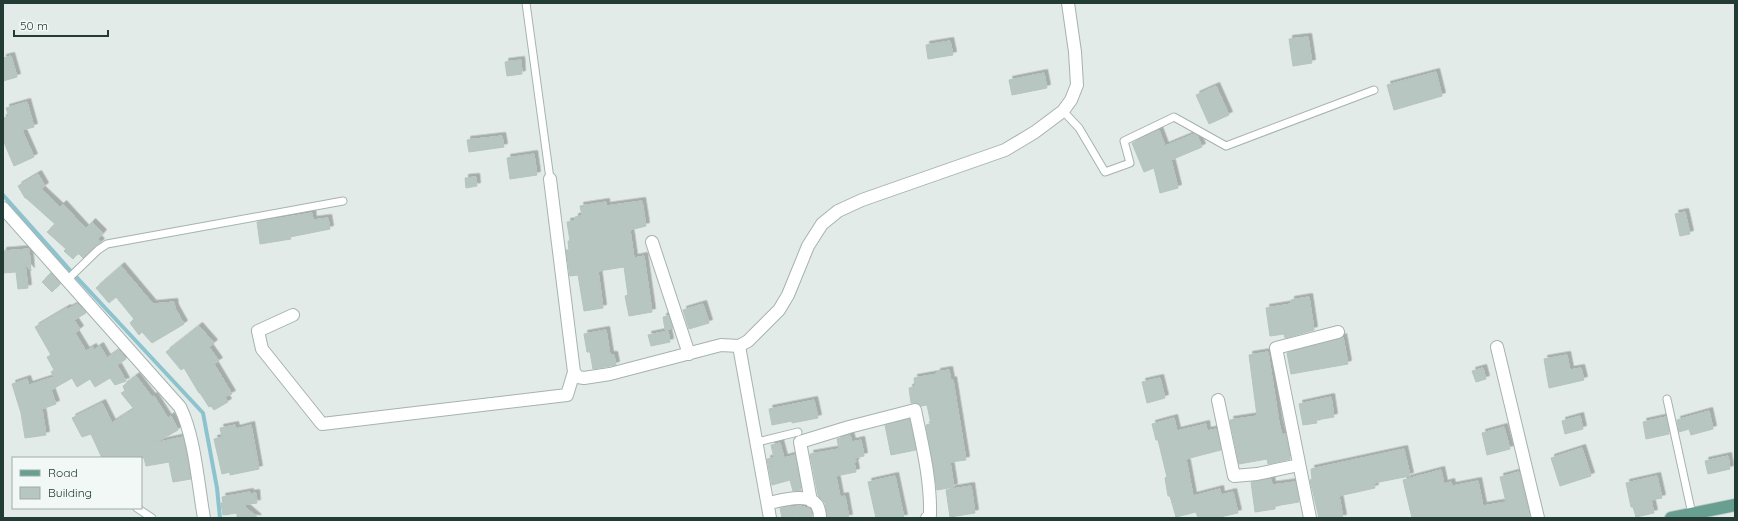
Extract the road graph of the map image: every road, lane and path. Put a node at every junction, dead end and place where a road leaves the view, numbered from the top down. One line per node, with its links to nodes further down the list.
1 (526, 3): 5 (lane)
2 (1068, 3): 4 (street)
3 (1374, 90): 4 (lane)
4 (1063, 111): 12 (street)
5 (550, 179): 15 (street)
6 (343, 201): 9 (lane)
7 (3, 208): 9 (street)
8 (652, 242): 14 (street)
9 (68, 278): 27 (street)
10 (293, 315): 15 (street)
11 (1338, 332): 20 (street)
12 (739, 346): 14 (street); 19 (street)
13 (1497, 347): 32 (street)
14 (689, 354): 15 (street)
15 (574, 372)
16 (1667, 399): 25 (lane)
17 (1218, 400): 20 (street)
18 (798, 432): 19 (lane)
19 (756, 442): 22 (street)
20 (1299, 465): 31 (street)
21 (812, 501): 22 (street); 29 (street); 30 (street)
22 (768, 504): 28 (street)
23 (1735, 505): 25 (main road)
24 (138, 509): 26 (lane)
25 (1692, 514): 33 (main road)
26 (152, 518)
27 (204, 518)
28 (770, 518)
29 (820, 518)
30 (927, 518)
31 (1310, 518)
32 (1538, 518)
33 (1671, 518)

